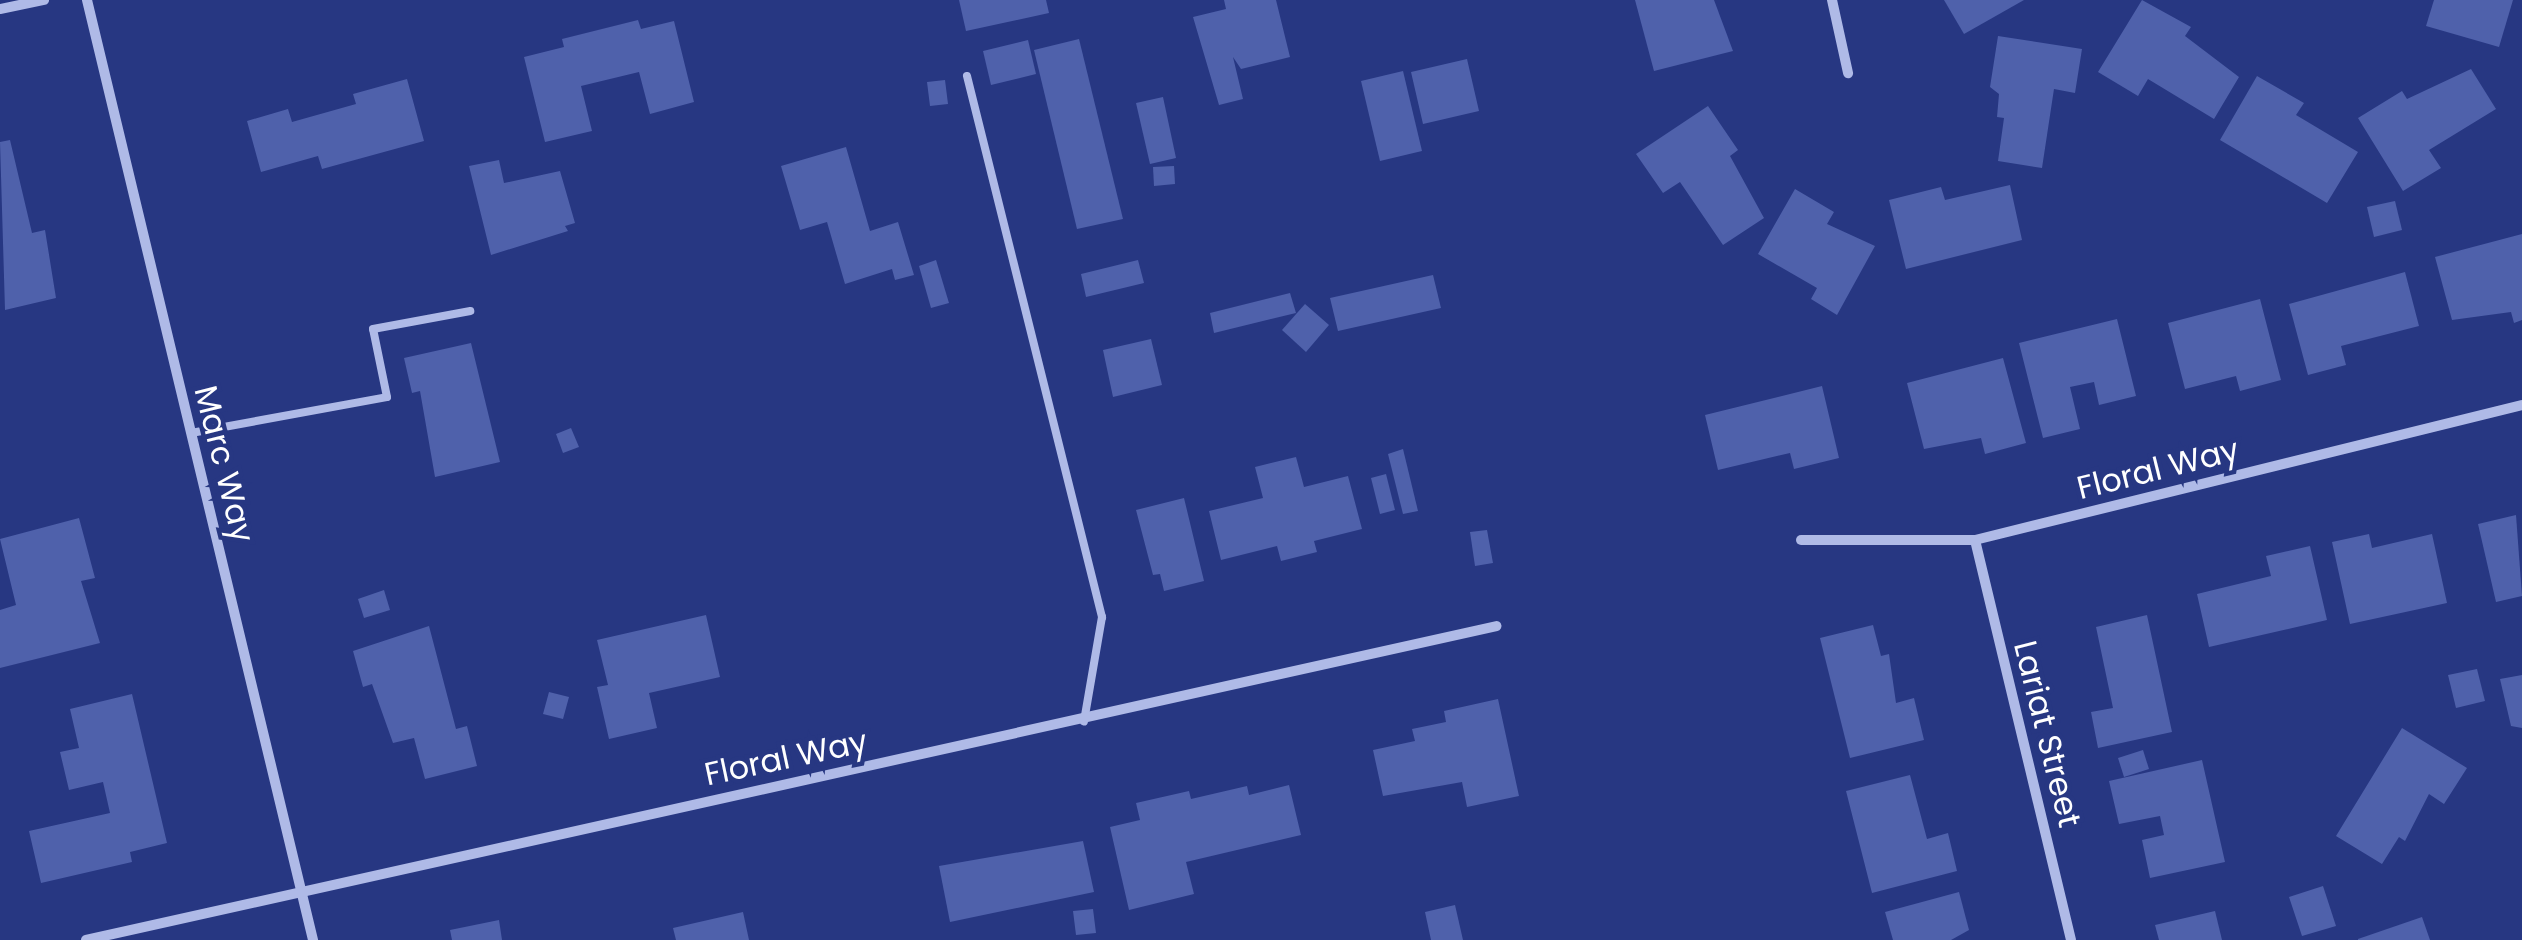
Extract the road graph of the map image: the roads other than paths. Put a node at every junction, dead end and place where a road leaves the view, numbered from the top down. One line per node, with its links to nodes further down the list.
1 (44, 0): 4 (street)
2 (87, 0): 9 (street, Marc Way)
3 (1832, 0): 5 (street)
4 (0, 9)
5 (1848, 73)
6 (967, 76): 13 (lane)
7 (470, 311): 9 (lane)
8 (2522, 404): 11 (street, Floral Way)
9 (191, 433): 14 (street, Marc Way)
10 (1801, 540): 11 (street, Floral Way)
11 (1975, 540): 17 (street, Lariat Street)
12 (1496, 626): 13 (street, Floral Way)
13 (1084, 721): 14 (street, Floral Way)
14 (301, 893): 15 (street, Floral Way); 16 (street, Marc Way)
15 (86, 940)
16 (313, 940)
17 (2071, 940)

